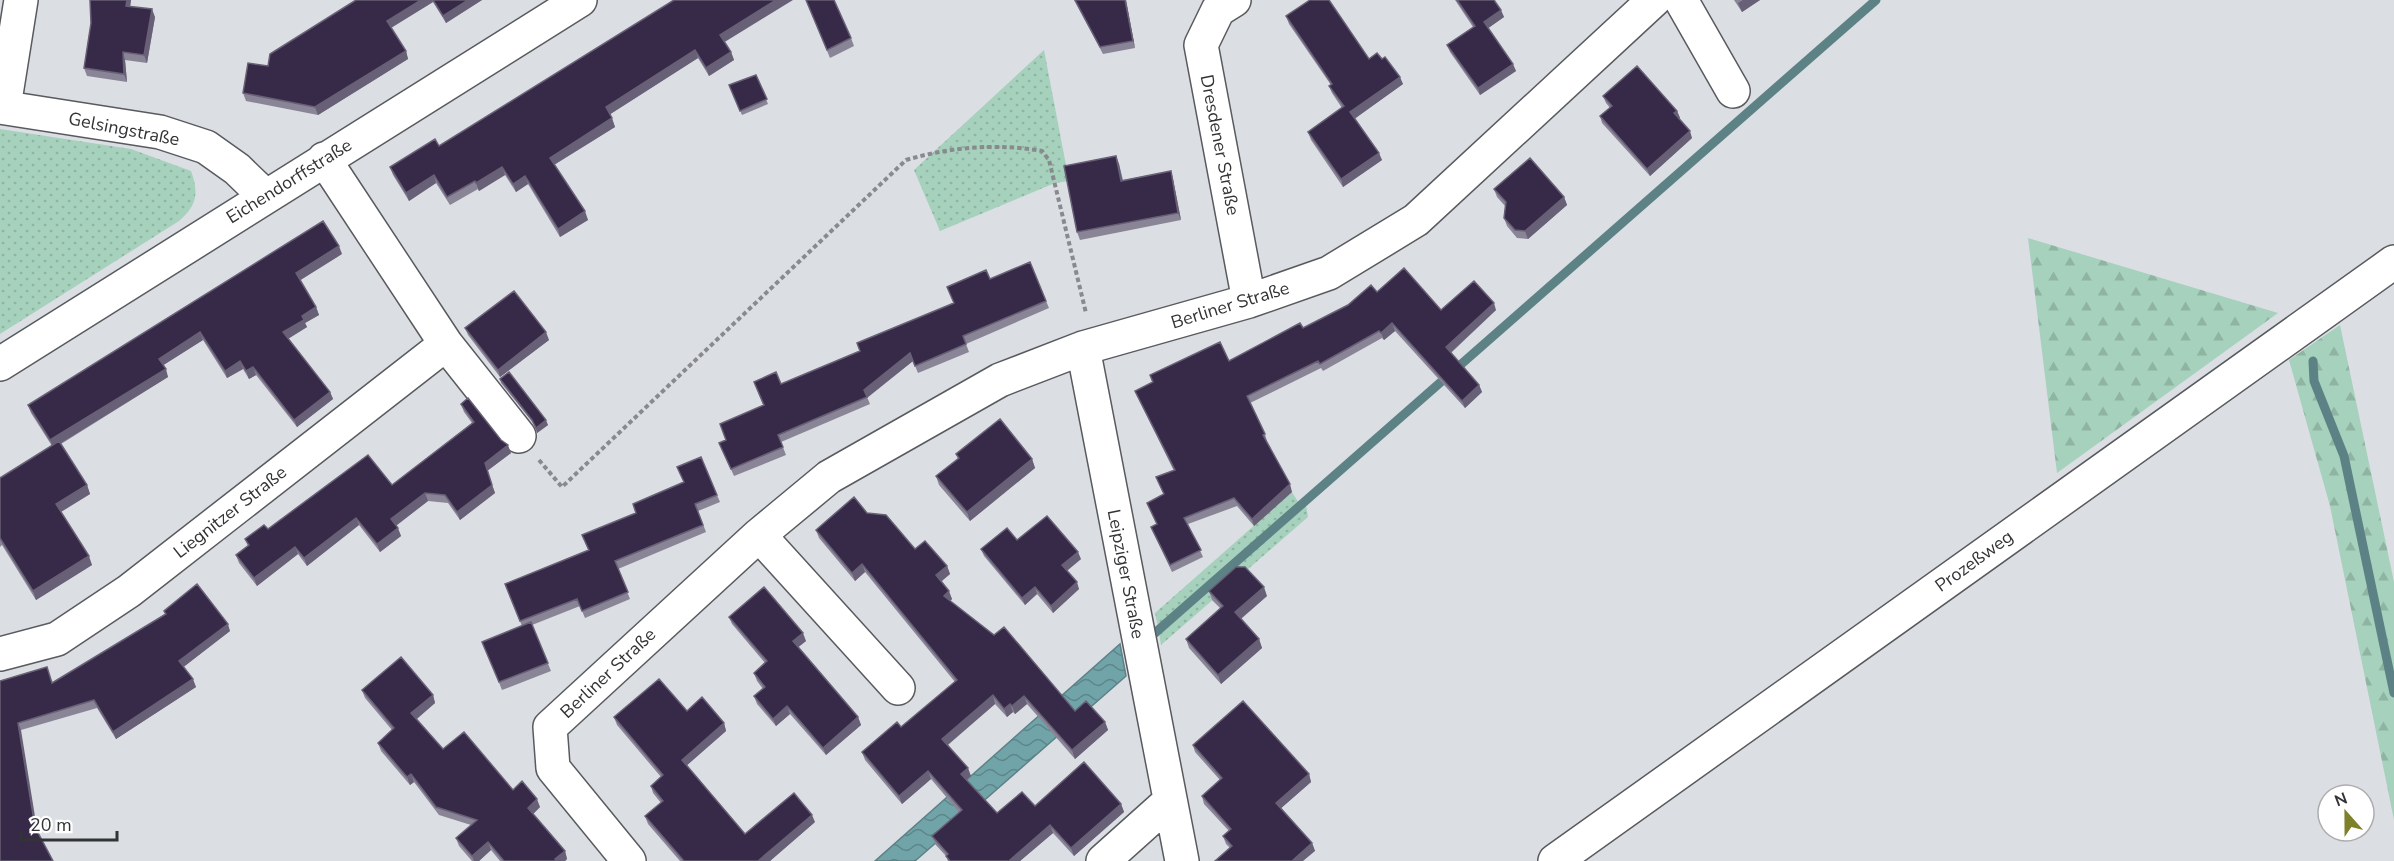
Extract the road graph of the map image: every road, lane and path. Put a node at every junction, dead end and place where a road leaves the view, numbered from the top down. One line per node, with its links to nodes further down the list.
1 (580, 0): 8 (street, Eichendorffstraße)
2 (1234, 0): 11 (street, Dresdener Straße)
3 (1654, 0): 11 (street, Berliner Straße)
4 (1681, 0): 6 (street)
5 (14, 2): 7 (street)
6 (1733, 91)
7 (2, 107): 9 (street, Gelsingstraße)
8 (324, 159): 9 (street, Eichendorffstraße); 12 (street)
9 (265, 196): 14 (street, Eichendorffstraße)
10 (2394, 262): 23 (street, Prozeßweg)
11 (1249, 301): 13 (street, Berliner Straße)
12 (446, 344): 15 (street); 17 (street, Liegnitzer Straße)
13 (1088, 346): 15 (path); 16 (street, Berliner Straße); 19 (street, Leipziger Straße)
14 (0, 364)
15 (519, 436)
16 (759, 535): 18 (street); 20 (street, Berliner Straße)
17 (0, 654)
18 (898, 688)
19 (1170, 801): 21 (street); 22 (street, Leipziger Straße)
20 (629, 861)
21 (1103, 861)
22 (1182, 861)
23 (1555, 861)

